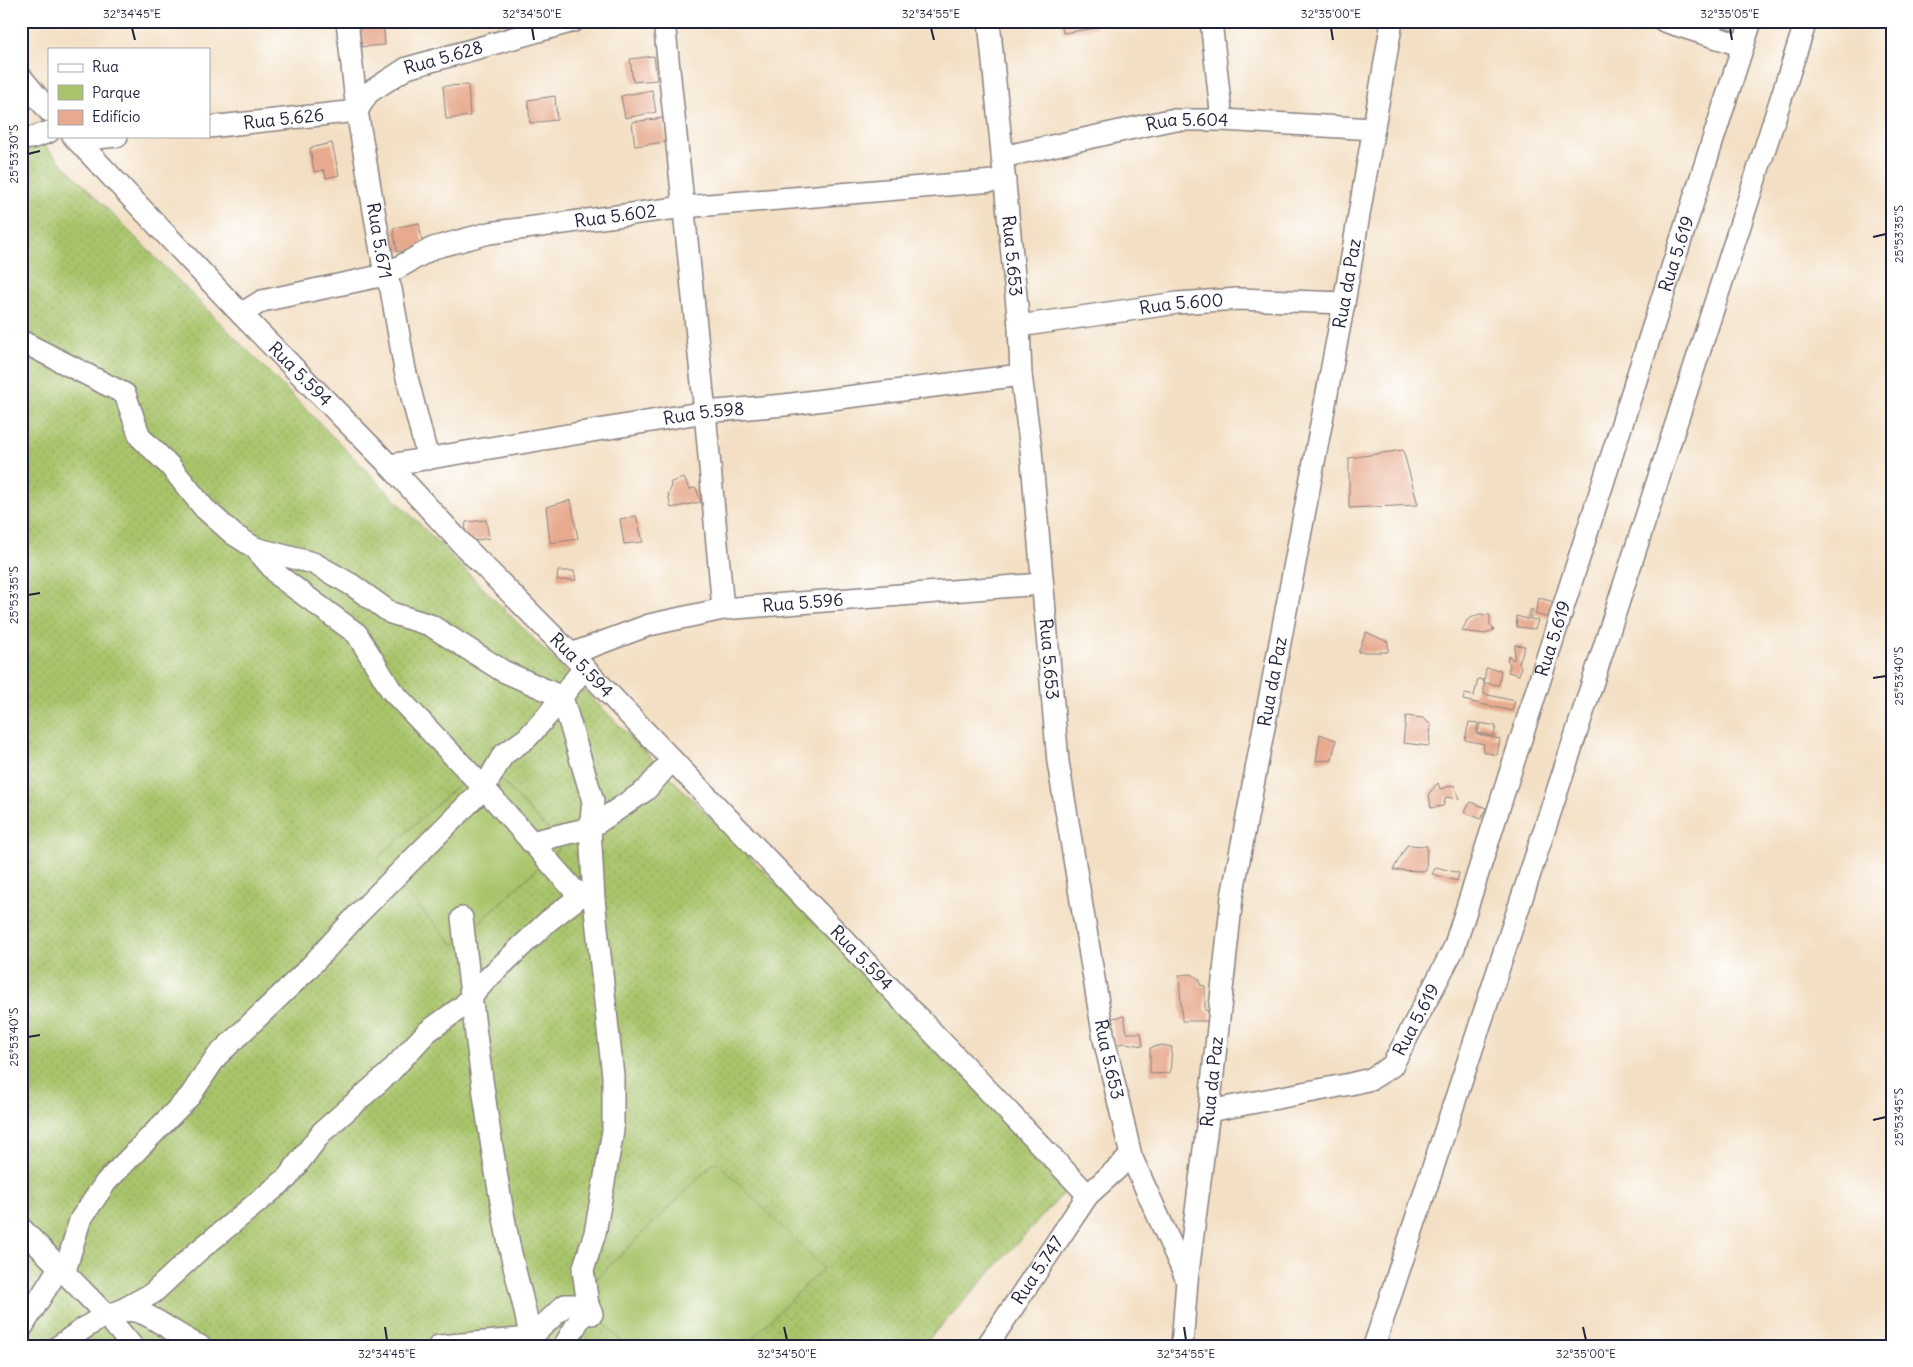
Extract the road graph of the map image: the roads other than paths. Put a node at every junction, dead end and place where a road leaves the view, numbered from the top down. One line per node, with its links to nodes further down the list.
1 (346, 21): 13 (street, Rua 5.671)
2 (574, 21): 13 (street, Rua 5.628)
3 (664, 21): 22 (street)
4 (989, 21): 20 (street, Rua 5.653)
5 (1211, 21): 14 (street)
6 (1392, 21): 16 (street, Rua da Paz)
7 (1664, 21): 10 (street)
8 (1751, 21): 10 (street, Rua 5.619)
9 (1806, 21): 61 (street)
10 (1743, 46): 44 (street, Rua 5.619)
11 (21, 77): 12 (street)
12 (48, 110)
13 (357, 111): 15 (street, Rua 5.626); 23 (street, Rua 5.671)
14 (1222, 120): 16 (street, Rua 5.604); 20 (street, Rua 5.604)
15 (210, 127)
16 (1374, 129): 24 (street, Rua da Paz)
17 (48, 132): 19 (street)
18 (75, 138): 25 (street, Rua 5.594)
19 (21, 139)
20 (1002, 157): 21 (street, Rua 5.653)
21 (1005, 180): 22 (street, Rua 5.602); 26 (street, Rua 5.653)
22 (684, 206): 23 (street, Rua 5.602); 29 (street)
23 (385, 275): 25 (street, Rua 5.602); 30 (street, Rua 5.671)
24 (1344, 303): 26 (street, Rua 5.600); 44 (street, Rua da Paz)
25 (241, 314): 31 (street, Rua 5.594)
26 (1019, 326): 28 (street, Rua 5.653)
27 (21, 341): 32 (street)
28 (1021, 375): 29 (street, Rua 5.598); 33 (street, Rua 5.653)
29 (705, 412): 30 (street, Rua 5.598); 34 (street)
30 (428, 459): 31 (street, Rua 5.598)
31 (389, 464): 35 (street, Rua 5.594)
32 (255, 548): 36 (street); 38 (street)
33 (1041, 584): 34 (street, Rua 5.596); 45 (street, Rua 5.653)
34 (723, 609): 35 (street, Rua 5.596)
35 (577, 661): 36 (street); 37 (street, Rua 5.594)
36 (562, 697): 38 (street); 39 (street)
37 (672, 760): 39 (street); 46 (street, Rua 5.594)
38 (484, 788): 40 (street); 48 (street)
39 (590, 828): 40 (street); 41 (street)
40 (531, 842): 41 (street)
41 (588, 897): 43 (street); 50 (street)
42 (462, 918): 43 (street)
43 (471, 997): 51 (street); 53 (street)
44 (1209, 1110): 49 (street, Rua da Paz)
45 (1132, 1156): 46 (street, Rua 5.747); 49 (street, Rua 5.653)
46 (1088, 1195): 59 (street, Rua 5.747)
47 (21, 1228): 48 (street)
48 (63, 1269): 51 (street); 52 (street)
49 (1187, 1280): 60 (street, Rua da Paz)
50 (590, 1309): 53 (street); 58 (street)
51 (114, 1313): 54 (street); 55 (street); 56 (street)
52 (21, 1329)
53 (530, 1338): 57 (street)
54 (59, 1346)
55 (132, 1346)
56 (200, 1346)
57 (439, 1346)
58 (564, 1346)
59 (987, 1346)
60 (1182, 1346)
61 (1374, 1346)

